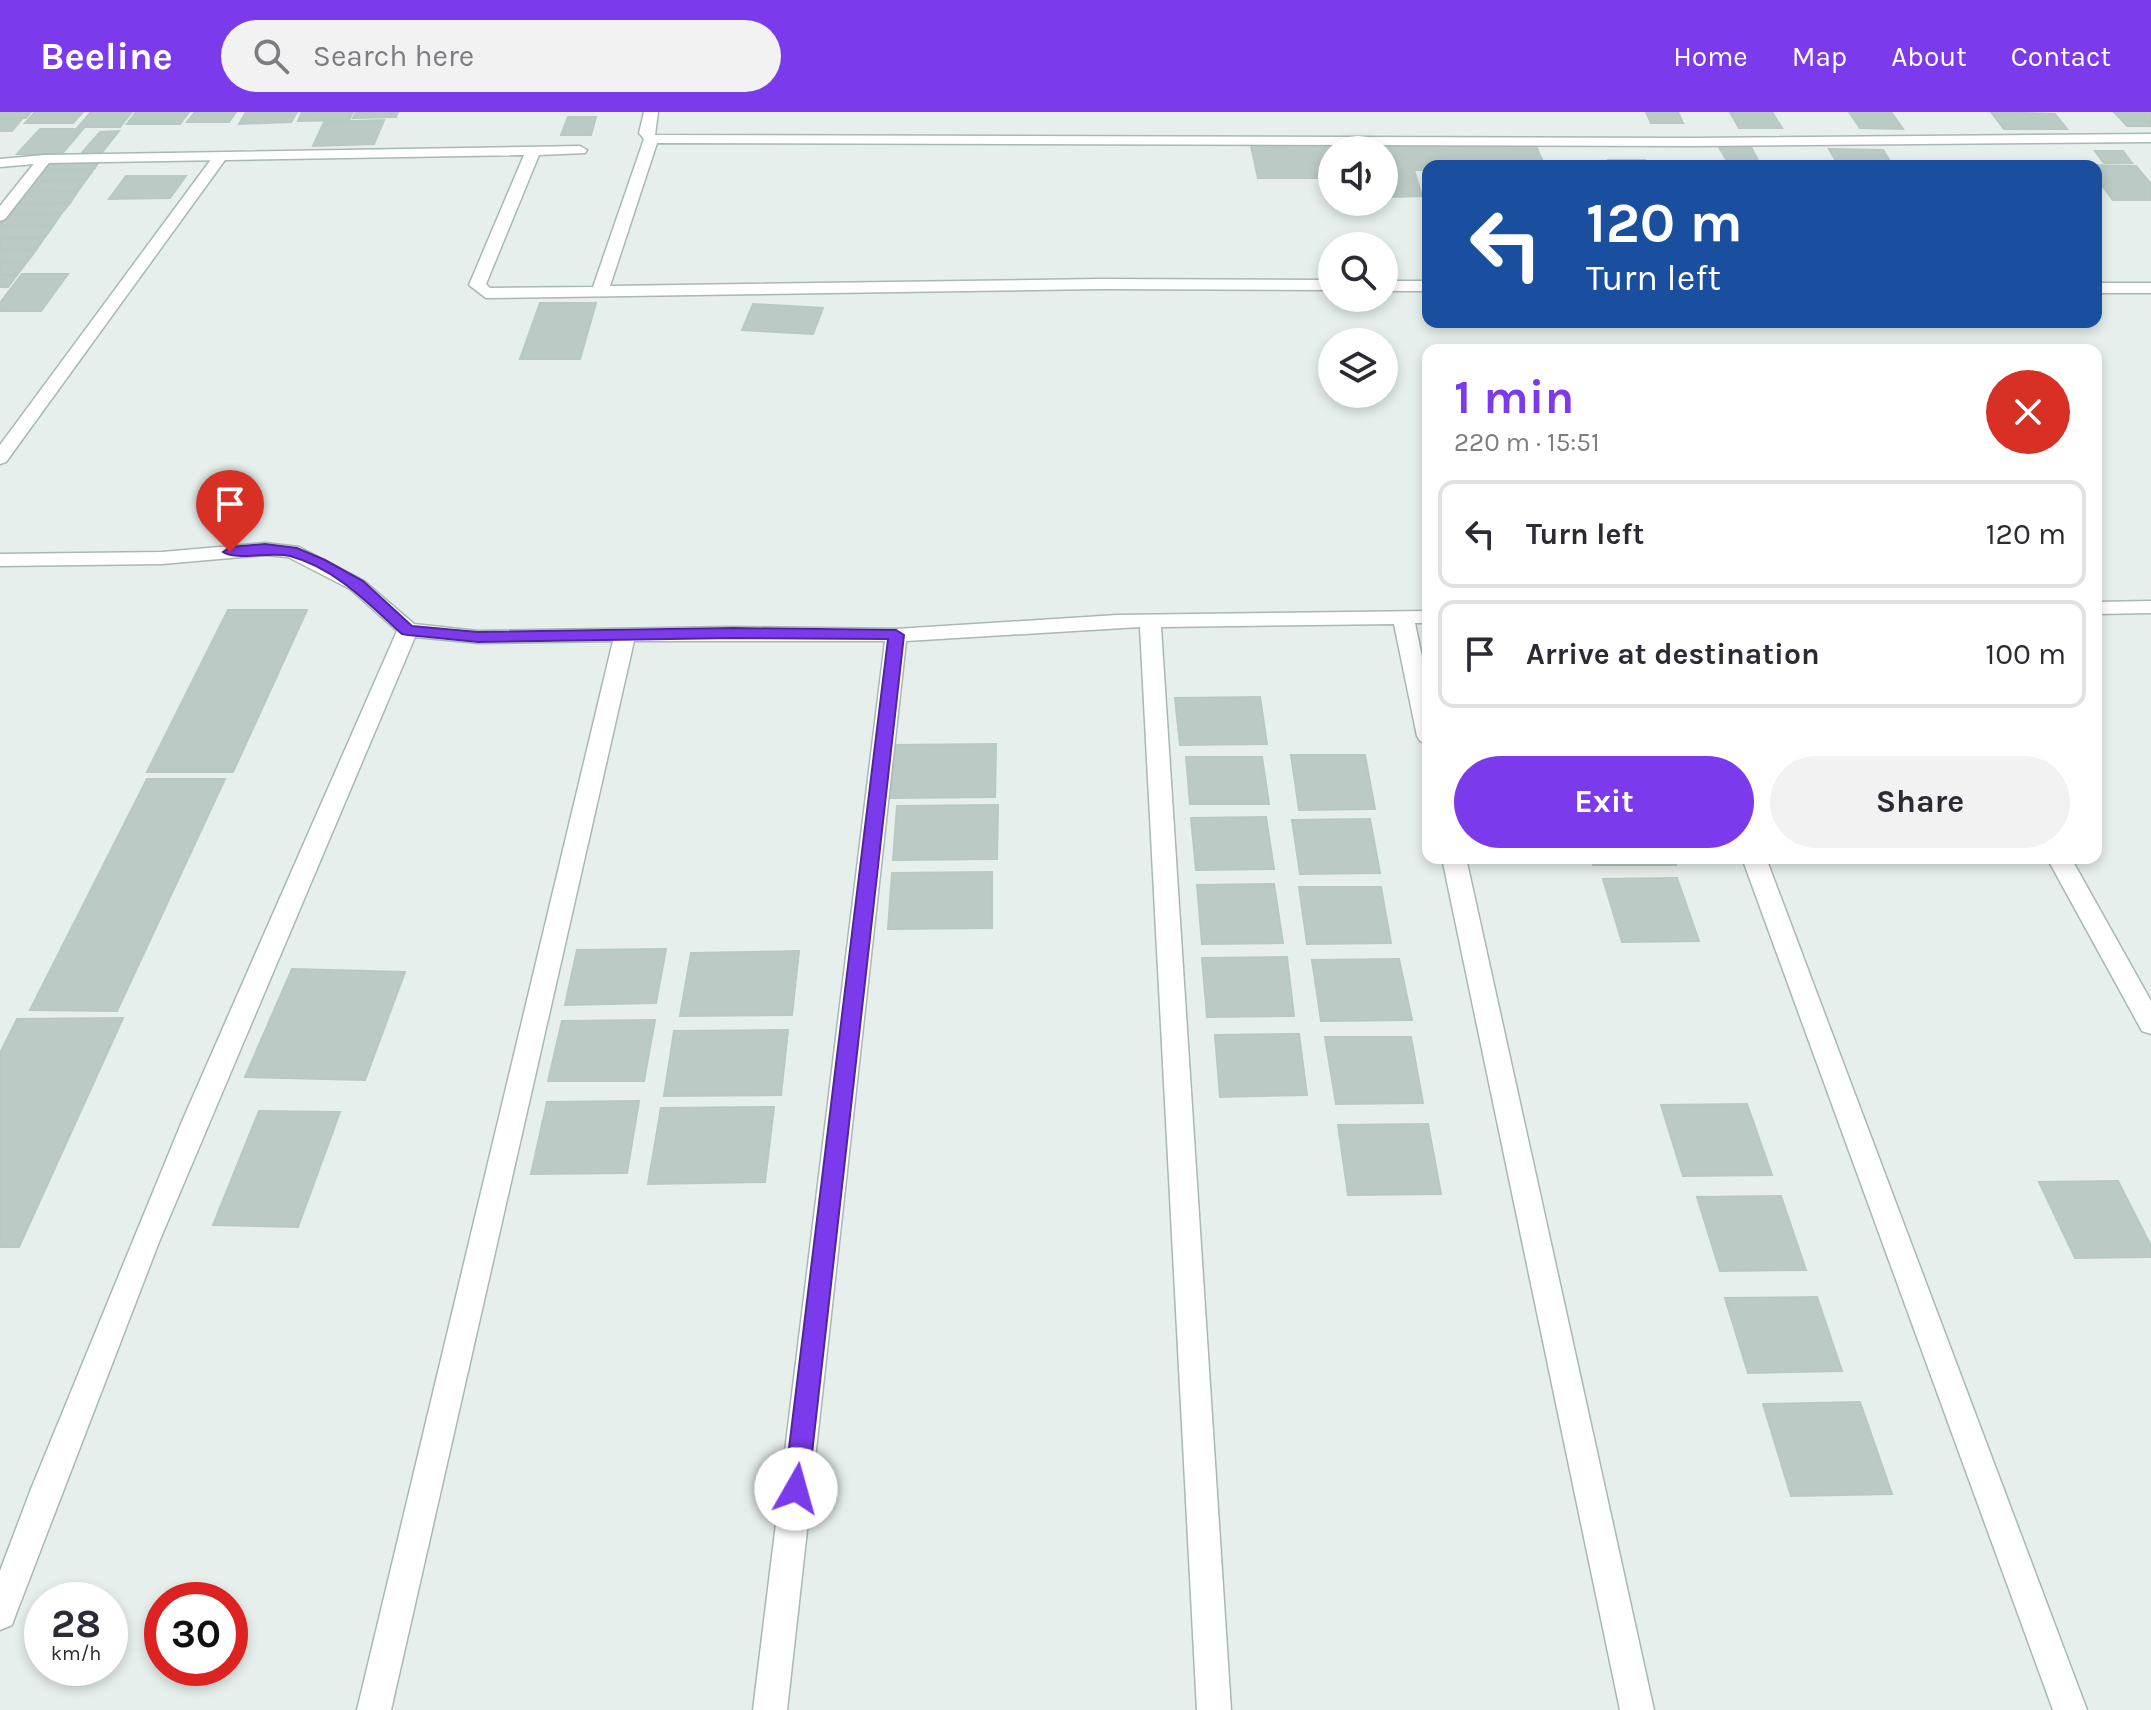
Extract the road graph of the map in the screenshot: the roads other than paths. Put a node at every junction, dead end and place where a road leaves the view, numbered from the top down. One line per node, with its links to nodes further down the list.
1 (651, 112): 3 (street)
2 (2151, 138): 3 (street)
3 (651, 139): 15 (street)
4 (580, 150): 5 (street)
5 (533, 152): 6 (street); 15 (street)
6 (220, 157): 7 (street); 16 (street)
7 (45, 159): 8 (street); 9 (street)
8 (0, 163)
9 (0, 216)
10 (1318, 285): 15 (street)
11 (1398, 286): 12 (street)
12 (1422, 286)
13 (2102, 288): 14 (street)
14 (2151, 288)
15 (600, 291)
16 (0, 458)
17 (0, 560): 23 (street)
18 (2151, 607): 19 (street)
19 (2102, 608)
20 (1403, 617): 21 (street); 22 (street); 26 (street)
21 (1422, 617)
22 (1150, 622): 25 (street); 34 (street)
23 (408, 630): 24 (street); 31 (street)
24 (625, 635): 25 (street); 32 (street)
25 (896, 635): 33 (street)
26 (1422, 707)
27 (1455, 864): 35 (street)
28 (1756, 864): 36 (street)
29 (2062, 864): 30 (street)
30 (2151, 1024)
31 (0, 1614)
32 (374, 1710)
33 (770, 1710)
34 (1214, 1710)
35 (1637, 1710)
36 (2070, 1710)

